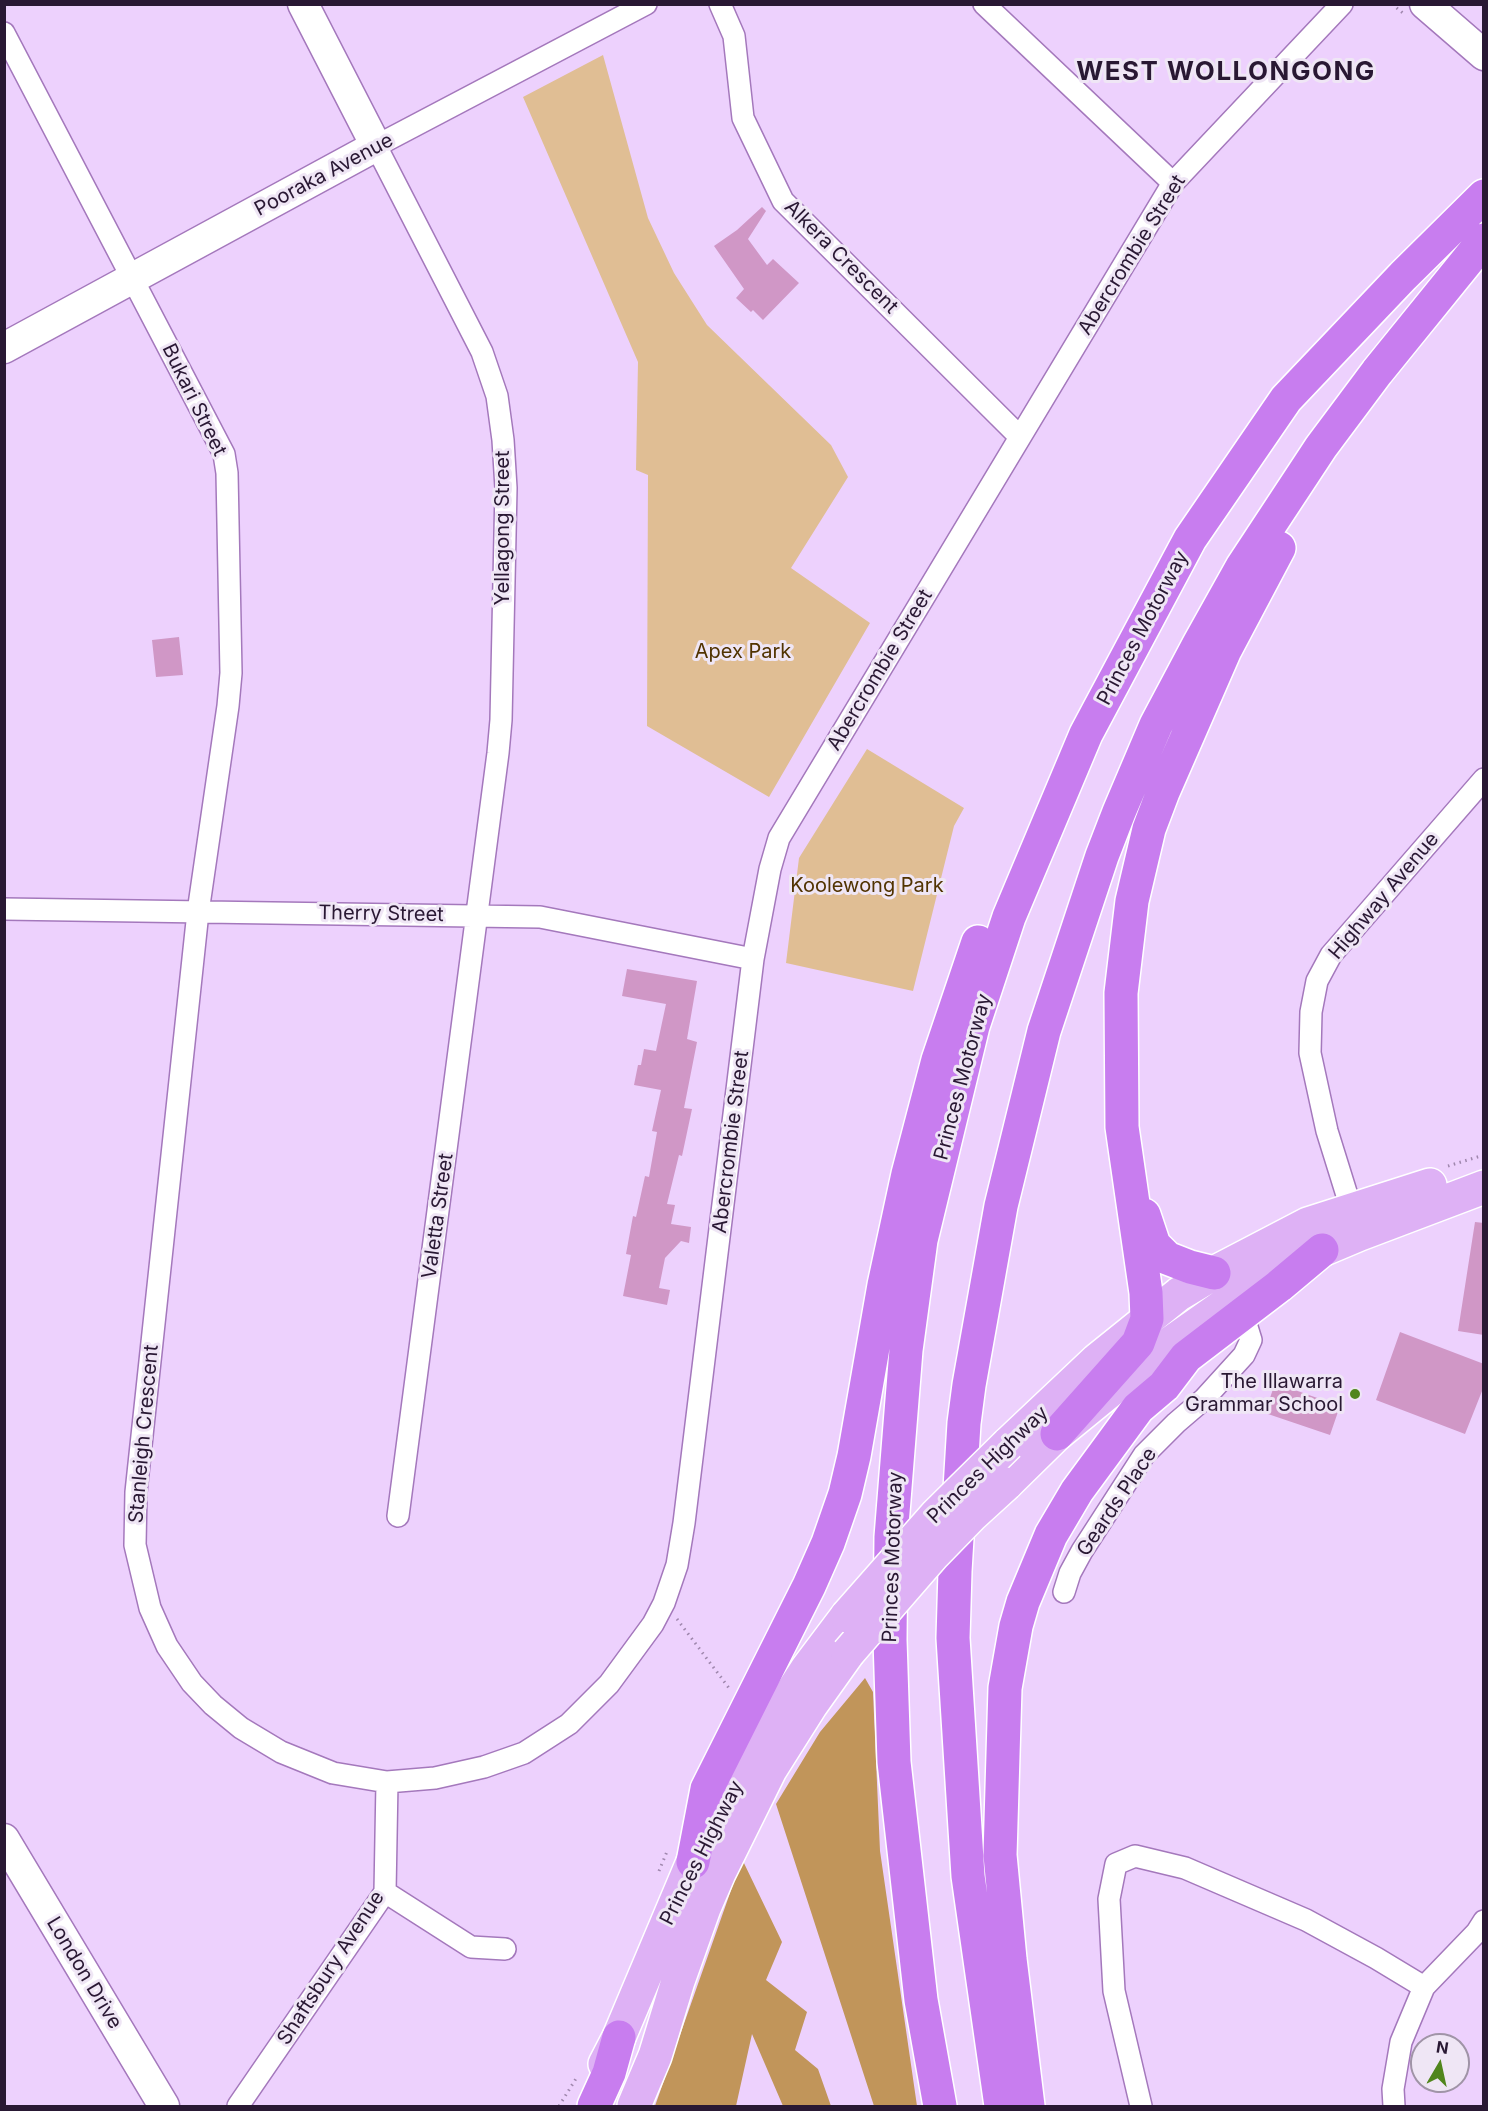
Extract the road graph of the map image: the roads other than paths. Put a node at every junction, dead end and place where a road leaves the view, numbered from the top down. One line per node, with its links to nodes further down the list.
1 (303, 4): 9 (street, Yellagong Street)
2 (646, 4): 9 (street, Pooraka Avenue)
3 (720, 4): 16 (street, Alkera Crescent)
4 (984, 4): 10 (street)
5 (1342, 4): 10 (street, Abercrombie Street)
6 (1425, 4): 8 (street)
7 (4, 33): 14 (street, Bukari Street)
8 (1484, 55)
9 (376, 146): 14 (street, Pooraka Avenue); 21 (street, Yellagong Street)
10 (1173, 183): 16 (street, Abercrombie Street)
11 (1484, 196): 17 (highway, Princes Motorway)
12 (1484, 240): 48 (highway)
13 (1484, 264): 23 (highway)
14 (132, 278): 15 (street, Pooraka Avenue); 20 (street, Bukari Street)
15 (4, 348)
16 (1020, 437): 22 (street, Abercrombie Street)
17 (1190, 539): 36 (highway); 47 (highway, Princes Motorway)
18 (1484, 779): 26 (street, Highway Avenue)
19 (4, 909): 20 (street, Therry Street)
20 (198, 912): 21 (street, Therry Street); 34 (street, Stanleigh Crescent)
21 (477, 916): 22 (street, Therry Street); 32 (street, Valetta Street)
22 (753, 959): 31 (street, Abercrombie Street)
23 (1121, 1059): 28 (highway); 29 (highway)
24 (1484, 1167): 26 (main road, Princes Highway)
25 (1484, 1187): 26 (main road, Princes Highway)
26 (1355, 1221): 27 (main road, Princes Highway); 28 (main road, Princes Highway)
27 (1322, 1250): 28 (highway)
28 (1229, 1296): 29 (main road, Princes Highway); 30 (main road, Princes Highway); 33 (street, Geards Place); 49 (highway)
29 (1147, 1319): 30 (highway); 36 (main road, Princes Highway, bridge)
30 (1057, 1434): 46 (main road, Princes Highway, bridge)
31 (693, 1449): 34 (street, Stanleigh Crescent)
32 (398, 1516)
33 (1064, 1592)
34 (387, 1782): 37 (street, Shaftsbury Avenue)
35 (4, 1839): 42 (street, London Drive)
36 (693, 1862): 41 (main road, Princes Highway)
37 (386, 1892): 39 (street); 43 (street, Shaftsbury Avenue)
38 (1481, 1930): 40 (street)
39 (505, 1949)
40 (1424, 1987): 50 (street); 51 (street)
41 (619, 2037): 44 (main road, Princes Highway); 45 (highway)
42 (164, 2106)
43 (238, 2106)
44 (580, 2106)
45 (594, 2106)
46 (634, 2106)
47 (940, 2106)
48 (1001, 2106)
49 (1028, 2106)
50 (1141, 2106)
51 (1394, 2106)

